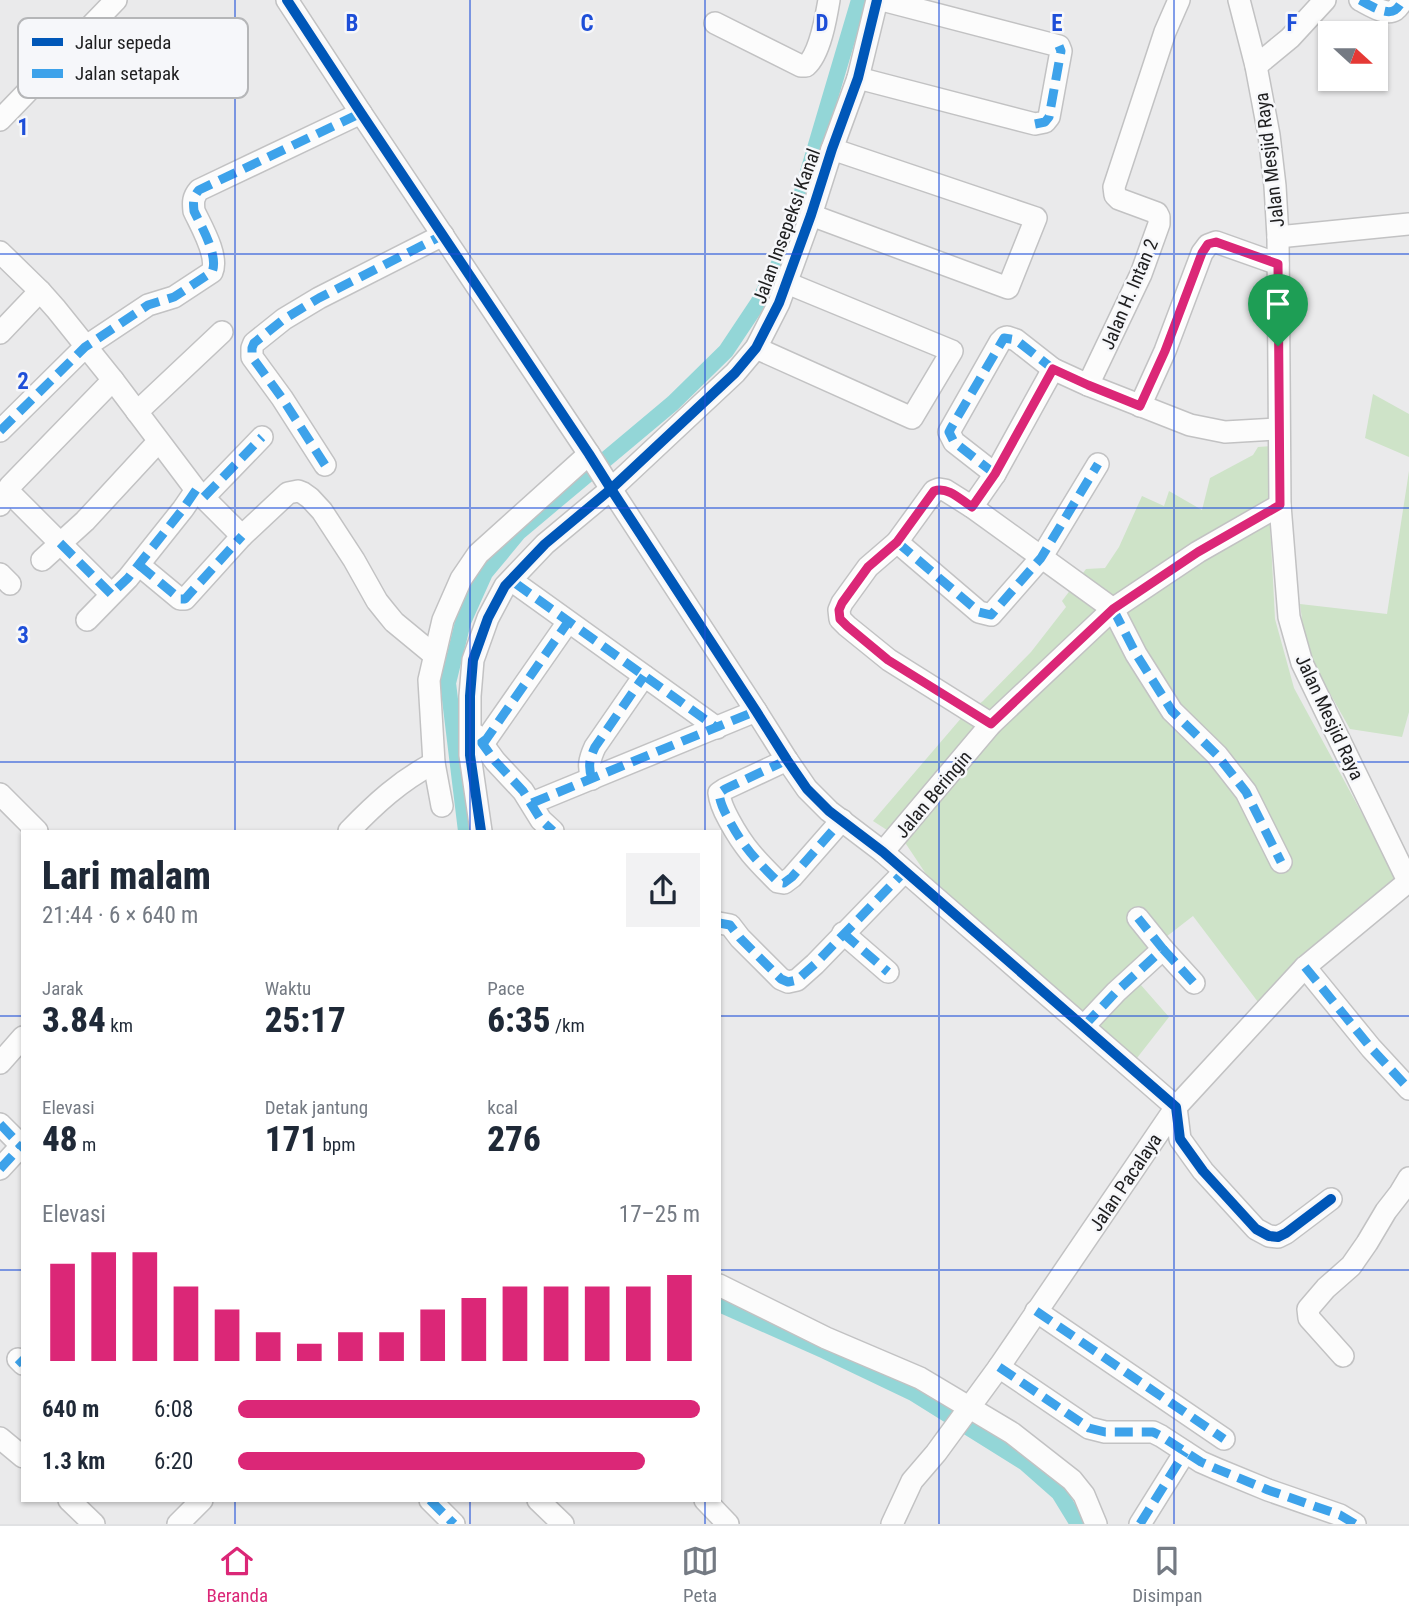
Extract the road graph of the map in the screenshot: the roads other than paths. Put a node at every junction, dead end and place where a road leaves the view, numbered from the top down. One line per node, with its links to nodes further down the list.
1 (116, 0): 10 (street)
2 (287, 0): 15 (street)
3 (829, 0): 11 (street)
4 (879, 0): 13 (street, Jalan Insepeksi Kanal); 13 (street)
5 (1179, 0): 32 (street, Jalan H. Intan 2)
6 (1239, 0): 12 (street, Jalan Mesjid Raya)
7 (1325, 0): 12 (street)
8 (1360, 0): 9 (street)
9 (1404, 0)
10 (99, 18)
11 (715, 23)
12 (1256, 66): 21 (street, Jalan Mesjid Raya)
13 (858, 78): 17 (street, Jalan Insepeksi Kanal)
14 (21, 98): 16 (street)
15 (361, 113): 20 (street); 28 (street)
16 (0, 120)
17 (832, 149): 18 (street, Jalan Insepeksi Kanal); 18 (street)
18 (811, 215): 24 (street, Jalan Insepeksi Kanal)
19 (1409, 224): 21 (street)
20 (443, 235): 39 (street); 41 (street)
21 (1278, 237): 23 (street, Jalan Mesjid Raya)
22 (0, 253): 25 (street)
23 (1278, 264): 33 (street); 35 (street, Jalan Mesjid Raya)
24 (787, 283): 29 (street, Jalan Insepeksi Kanal); 29 (street)
25 (40, 291): 27 (street); 28 (street)
26 (222, 332): 34 (street)
27 (0, 333)
28 (85, 347): 31 (street); 36 (street)
29 (756, 348): 43 (street, Jalan Insepeksi Kanal)
30 (1053, 369): 32 (street); 42 (street); 42 (street)
31 (113, 380): 34 (street); 45 (street)
32 (1088, 385): 33 (street)
33 (1140, 406): 35 (street)
34 (137, 412): 38 (street)
35 (1278, 429): 46 (street, Jalan Mesjid Raya)
36 (0, 431)
37 (262, 437): 44 (street)
38 (158, 442): 44 (street); 50 (street)
39 (591, 457): 43 (street); 59 (street)
40 (1098, 464): 51 (street)
41 (325, 465)
42 (995, 474): 47 (street)
43 (608, 485): 61 (street); 64 (street, Jalan Insepeksi Kanal)
44 (200, 494): 48 (street); 53 (street)
45 (4, 497): 50 (street)
46 (1280, 505): 56 (street, Jalan Beringin); 79 (street, Jalan Mesjid Raya)
47 (972, 507): 49 (street); 51 (street)
48 (242, 536): 53 (street); 59 (street)
49 (897, 542): 51 (street); 62 (street)
50 (60, 543): 52 (street); 55 (street)
51 (1041, 558): 56 (street)
52 (41, 560)
53 (139, 565): 55 (street)
54 (515, 583): 58 (street)
55 (111, 594): 57 (street)
56 (1113, 609): 62 (street, Jalan Beringin); 77 (street)
57 (87, 620)
58 (568, 622): 60 (street); 64 (street)
59 (434, 655): 66 (street)
60 (644, 676): 63 (street); 67 (street)
61 (757, 711): 63 (street); 65 (street)
62 (991, 724): 76 (street, Jalan Beringin)
63 (717, 728): 67 (street)
64 (477, 736): 69 (street); 74 (street, Jalan Insepeksi Kanal)
65 (787, 760): 71 (street); 71 (street)
66 (434, 763): 70 (street); 73 (street)
67 (592, 779): 69 (street)
68 (0, 794): 72 (street)
69 (532, 803): 75 (street)
70 (442, 806)
71 (842, 820): 76 (street)
72 (36, 830)
73 (350, 830)
74 (481, 830)
75 (552, 830)
76 (883, 852): 78 (street)
77 (1281, 862)
78 (904, 872): 82 (street); 87 (street)
79 (1409, 882): 84 (street, Jalan Pacalaya)
80 (1138, 918): 83 (street)
81 (721, 923): 82 (street)
82 (843, 933): 85 (street)
83 (1163, 949): 86 (street); 87 (street)
84 (1305, 967): 90 (street); 91 (street, Jalan Pacalaya)
85 (888, 972)
86 (1194, 983)
87 (1084, 1026): 91 (street)
88 (21, 1039): 89 (street)
89 (0, 1063)
90 (1409, 1089)
91 (1176, 1107): 97 (street); 99 (street, Jalan Pacalaya)
92 (0, 1124): 93 (street)
93 (21, 1145)
94 (21, 1147): 95 (street)
95 (0, 1169)
96 (1409, 1178): 100 (street)
97 (1331, 1199)
98 (721, 1286): 102 (street)
99 (1036, 1311): 101 (street, Jalan Pacalaya); 104 (street)
100 (1343, 1356)
101 (999, 1367): 102 (street, Jalan Pacalaya); 106 (street)
102 (962, 1418): 119 (street, Jalan Pacalaya); 120 (street)
103 (0, 1438): 105 (street)
104 (1224, 1439)
105 (21, 1452)
106 (1185, 1452): 121 (street); 122 (street)
107 (71, 1502): 113 (street)
108 (183, 1502): 114 (street)
109 (200, 1502): 115 (street)
110 (432, 1502): 116 (street)
111 (540, 1502): 117 (street)
112 (707, 1502): 118 (street)
113 (94, 1524)
114 (162, 1524)
115 (178, 1524)
116 (454, 1524)
117 (563, 1524)
118 (728, 1524)
119 (892, 1524)
120 (1096, 1524)
121 (1140, 1524)
122 (1355, 1524)

